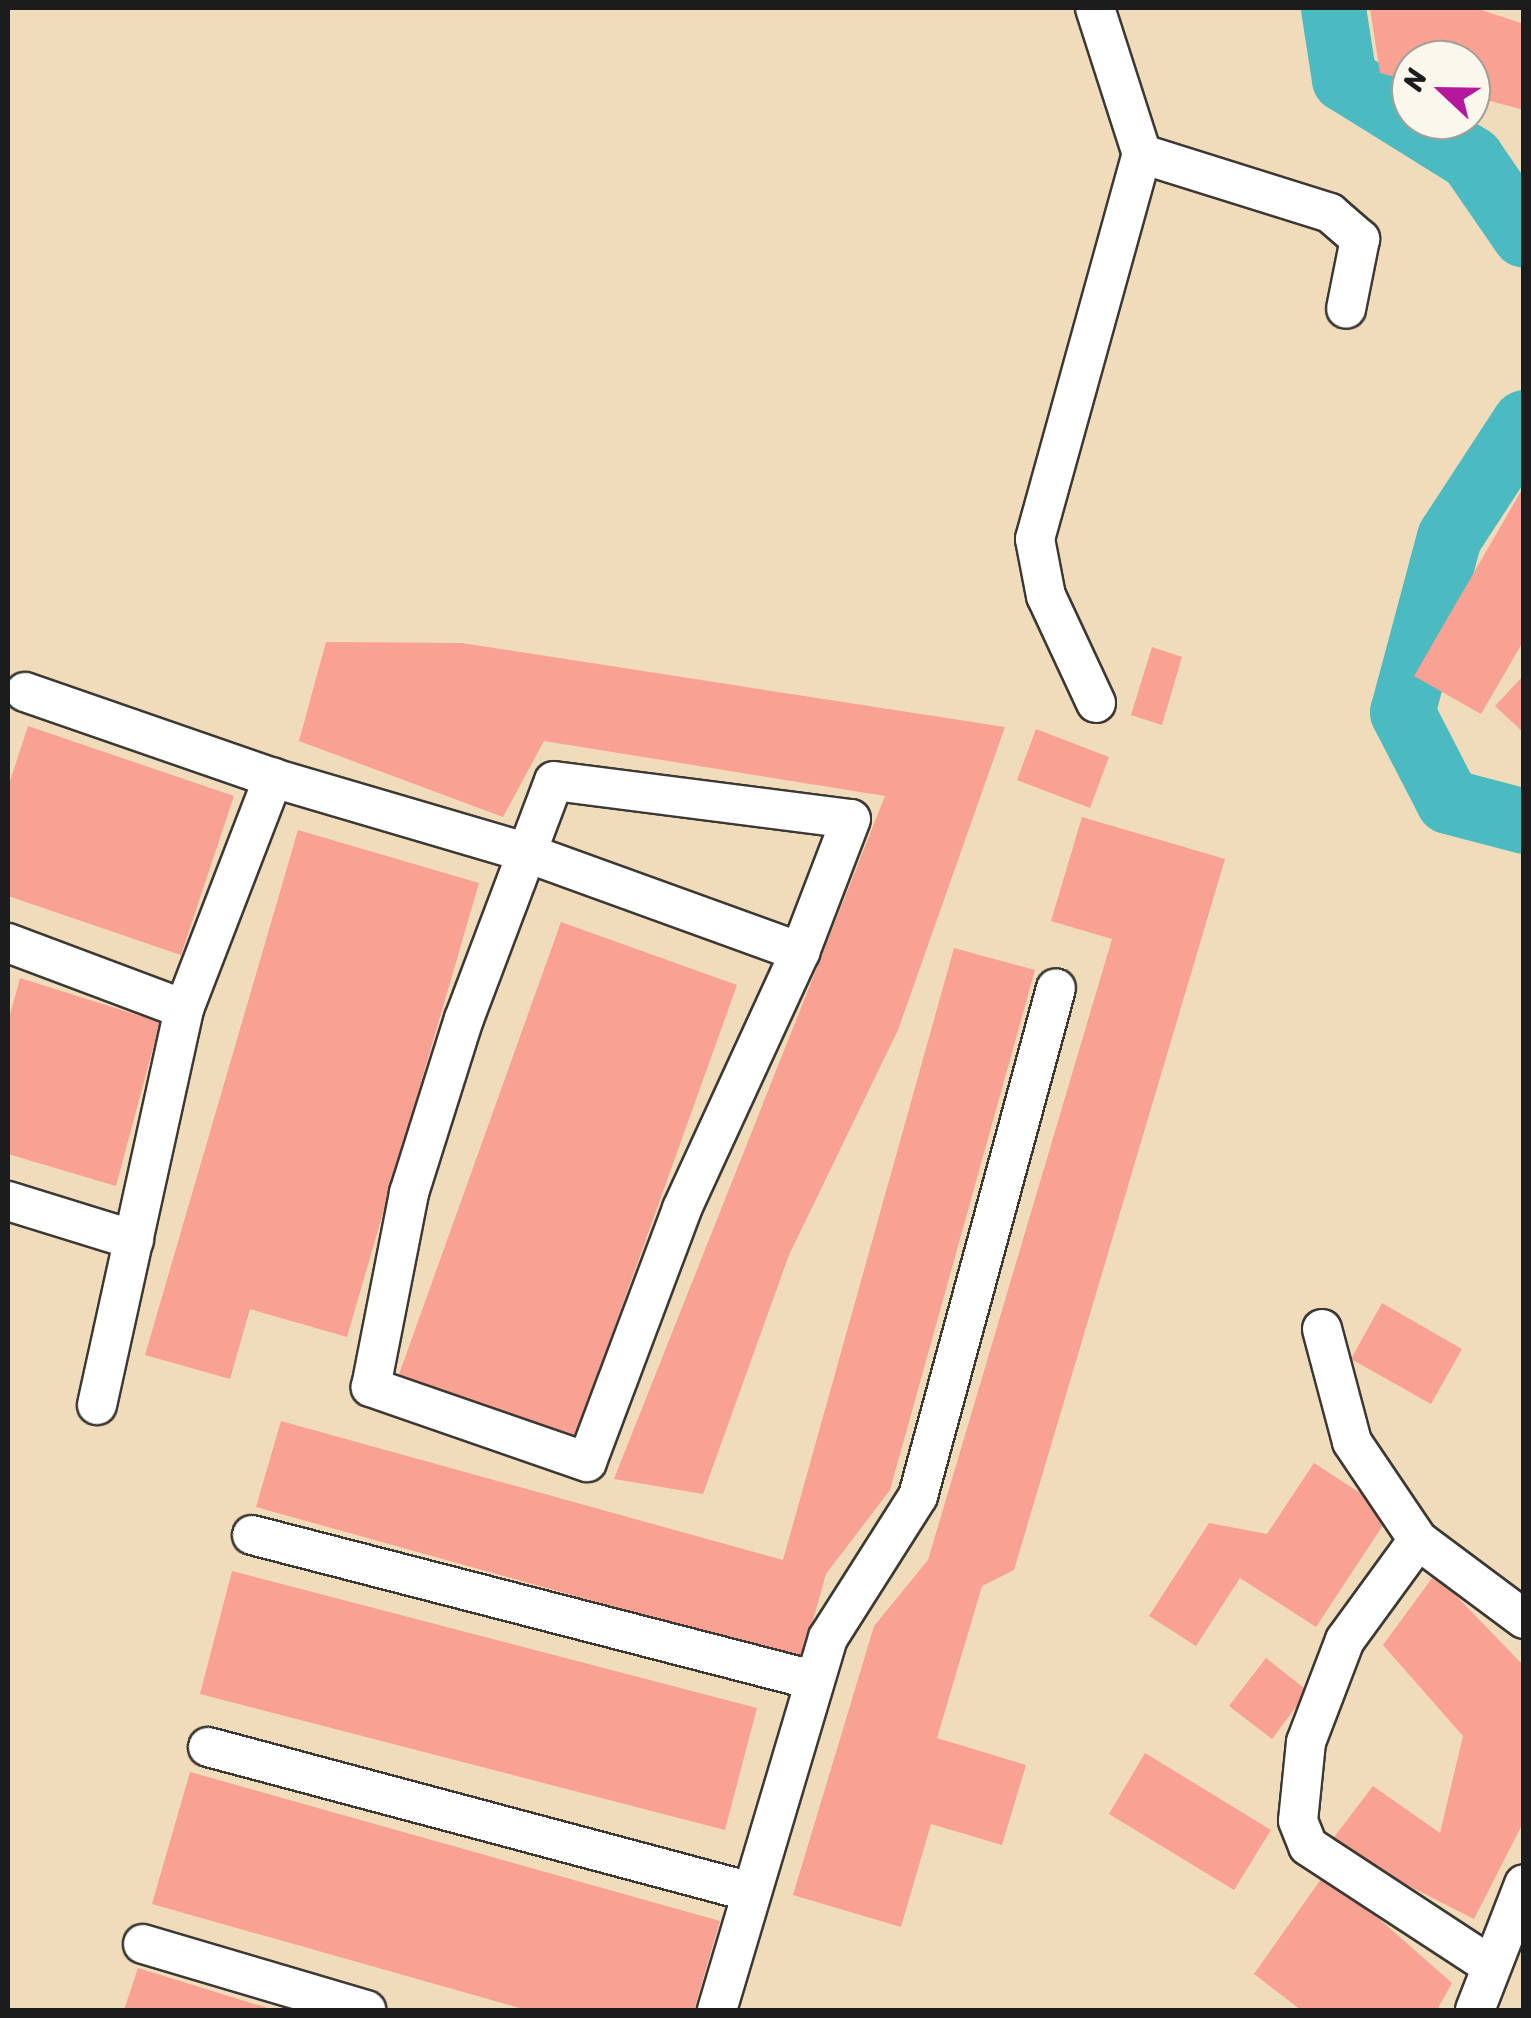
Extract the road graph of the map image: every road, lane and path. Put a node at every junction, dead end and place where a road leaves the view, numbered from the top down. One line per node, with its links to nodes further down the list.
1 (1094, 8): 2 (street)
2 (1142, 154): 3 (street); 5 (street)
3 (1346, 309)
4 (25, 692): 6 (street)
5 (1096, 703)
6 (273, 778): 7 (street); 11 (street)
7 (524, 852): 9 (street); 9 (street); 9 (street)
8 (8, 943): 11 (street)
9 (800, 952)
10 (1056, 988): 19 (street)
11 (184, 1009): 13 (street)
12 (8, 1201): 13 (street)
13 (134, 1240): 15 (street)
14 (1322, 1329): 17 (street)
15 (97, 1406)
16 (252, 1536): 19 (street)
17 (1418, 1540): 18 (street); 24 (street)
18 (1524, 1619)
19 (813, 1680): 22 (street)
20 (208, 1747): 22 (street)
21 (1524, 1884): 24 (street)
22 (751, 1892): 26 (street)
23 (143, 1944): 25 (street)
24 (1490, 1964): 27 (street)
25 (366, 2010)
26 (717, 2010)
27 (1475, 2010)

